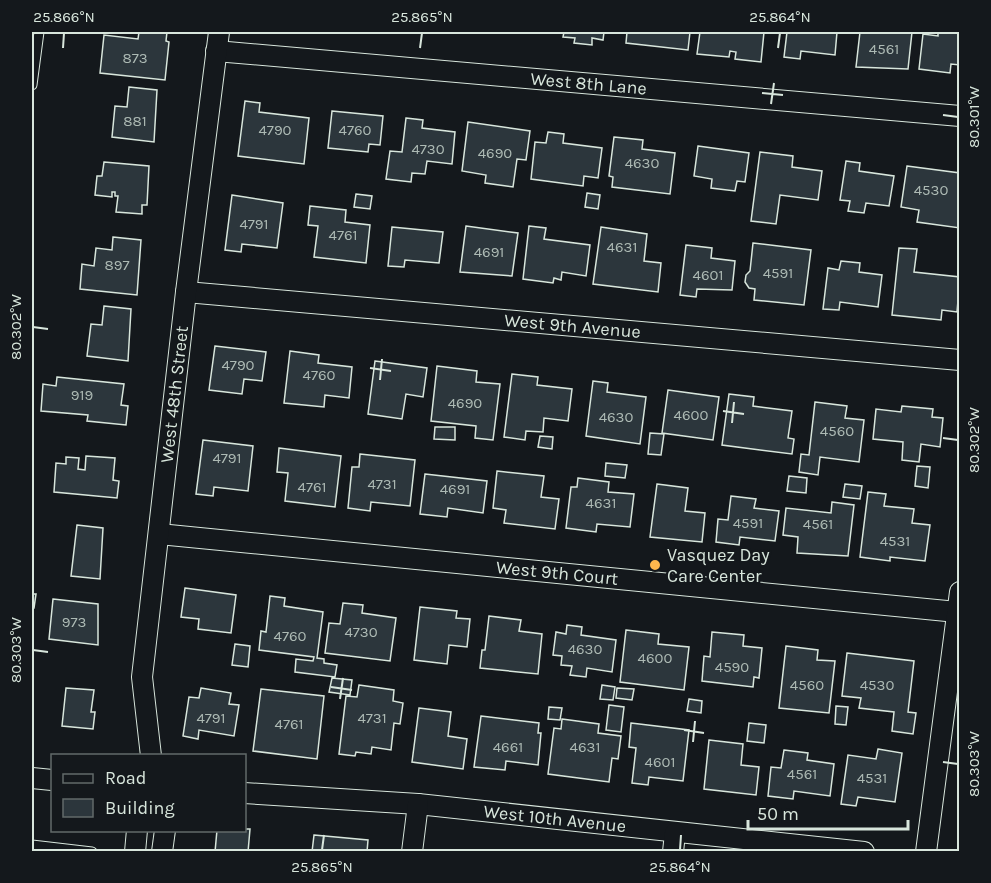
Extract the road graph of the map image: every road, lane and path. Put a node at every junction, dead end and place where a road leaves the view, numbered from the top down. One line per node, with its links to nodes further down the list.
1 (39, 32): 3 (lane)
2 (218, 41): 5 (street, West 8th Lane); 6 (street, West 48th Street)
3 (34, 45): 4 (lane)
4 (32, 85)
5 (960, 116)
6 (186, 292): 7 (street, West 9th Avenue); 8 (street, West 48th Street)
7 (960, 360)
8 (159, 534): 10 (street, West 9th Court); 11 (street, West 48th Street)
9 (960, 591): 10 (street)
10 (957, 612): 25 (street)
11 (151, 754)
12 (32, 778): 13 (street)
13 (51, 780)
14 (246, 793): 15 (street, West 10th Avenue)
15 (418, 804): 18 (street, West 10th Avenue); 23 (street)
16 (138, 832): 21 (street)
17 (165, 832): 22 (street)
18 (674, 842): 24 (street, West 10th Avenue)
19 (32, 845): 20 (lane)
20 (92, 852)
21 (135, 852)
22 (162, 852)
23 (412, 852)
24 (864, 852)
25 (926, 852)

